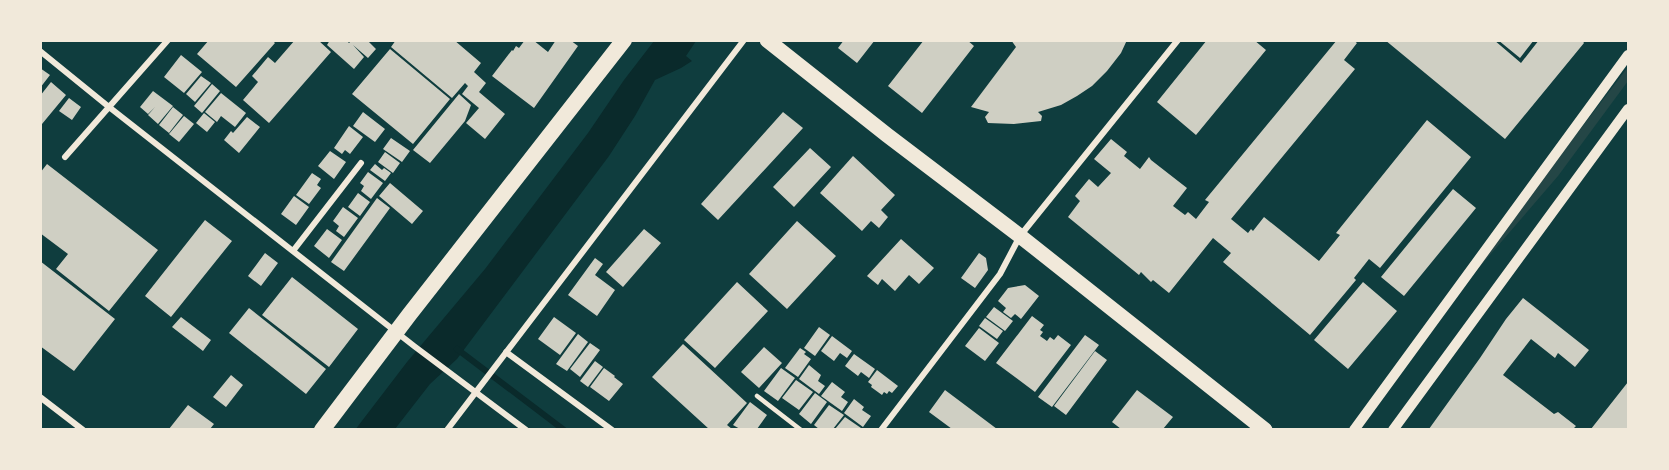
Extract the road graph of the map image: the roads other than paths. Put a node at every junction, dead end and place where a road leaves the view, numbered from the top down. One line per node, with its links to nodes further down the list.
1 (168, 40): 8 (street)
2 (624, 40): 14 (highway)
3 (744, 40): 15 (street)
4 (767, 40): 12 (main road)
5 (1178, 40): 12 (street)
6 (40, 51): 8 (street)
7 (1629, 55): 27 (street)
8 (110, 107): 10 (street); 13 (street)
9 (1629, 109): 28 (street)
10 (65, 157)
11 (361, 163): 13 (street)
12 (1020, 236): 25 (street); 26 (main road)
13 (293, 251): 14 (street)
14 (396, 332): 16 (street); 20 (highway)
15 (507, 352): 16 (street); 23 (street)
16 (476, 393): 21 (street); 22 (street)
17 (757, 396): 24 (lane)
18 (40, 397): 19 (street)
19 (83, 429)
20 (322, 429)
21 (447, 429)
22 (526, 429)
23 (612, 429)
24 (801, 429)
25 (881, 429)
26 (1265, 429)
27 (1354, 429)
28 (1393, 429)

